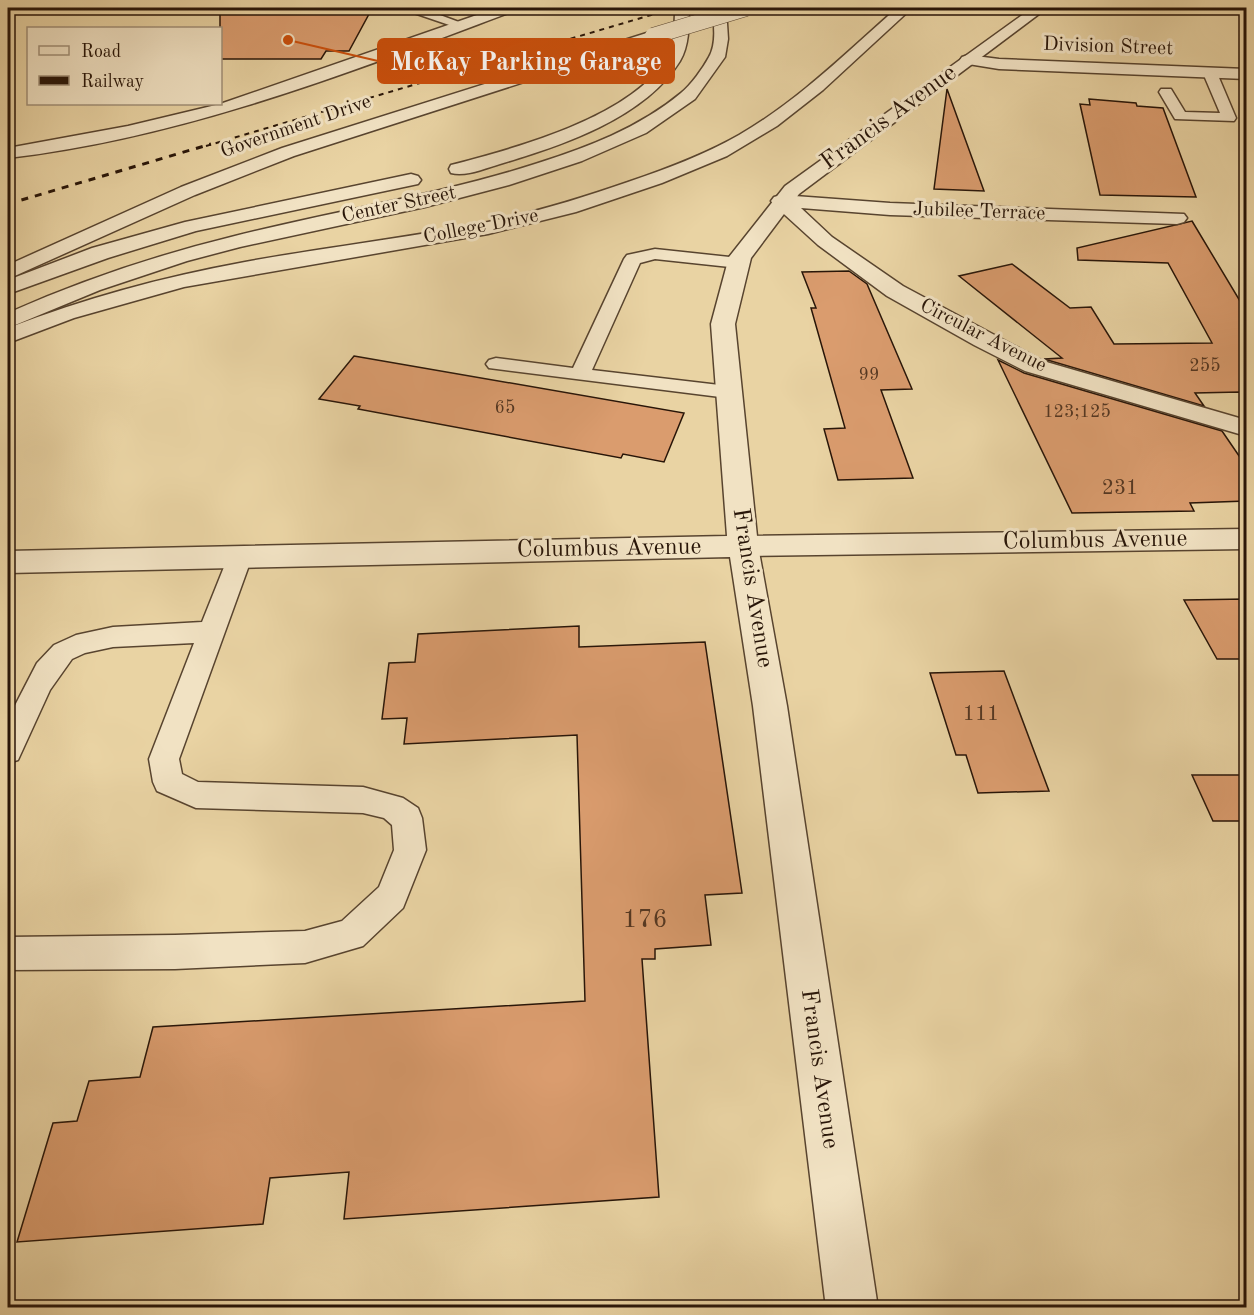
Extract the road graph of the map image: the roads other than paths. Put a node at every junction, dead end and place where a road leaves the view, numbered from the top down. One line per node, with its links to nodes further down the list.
1 (509, 8): 9 (street)
2 (682, 8): 15 (street, Center Street)
3 (719, 8): 22 (street, Center Street)
4 (746, 8): 20 (street, Government Drive, bridge)
5 (905, 8): 23 (street, College Drive)
6 (1040, 8): 10 (street, Francis Avenue)
7 (371, 9): 8 (lane)
8 (415, 9): 9 (lane)
9 (461, 25): 14 (street)
10 (968, 60): 11 (street, Division Street); 17 (street, Francis Avenue)
11 (1210, 73): 12 (street, Division Street); 13 (lane)
12 (1246, 74)
13 (1166, 92)
14 (8, 153)
15 (444, 172)
16 (425, 176): 21 (street, Center Street)
17 (781, 201): 18 (street, Jubilee Terrace); 19 (street, Francis Avenue); 27 (street, Circular Avenue)
18 (1177, 218)
19 (739, 263): 25 (lane); 26 (street, Francis Avenue)
20 (8, 273)
21 (8, 287)
22 (8, 321)
23 (8, 336)
24 (496, 364): 25 (lane)
25 (580, 375): 26 (lane)
26 (728, 392): 29 (street, Francis Avenue)
27 (1246, 428)
28 (1246, 539): 29 (street, Columbus Avenue)
29 (743, 546): 30 (street, Columbus Avenue); 35 (street, Francis Avenue)
30 (240, 556): 31 (street, Columbus Avenue); 32 (lane)
31 (8, 562)
32 (212, 632): 33 (lane); 34 (lane)
33 (8, 751)
34 (8, 954)
35 (852, 1308)

